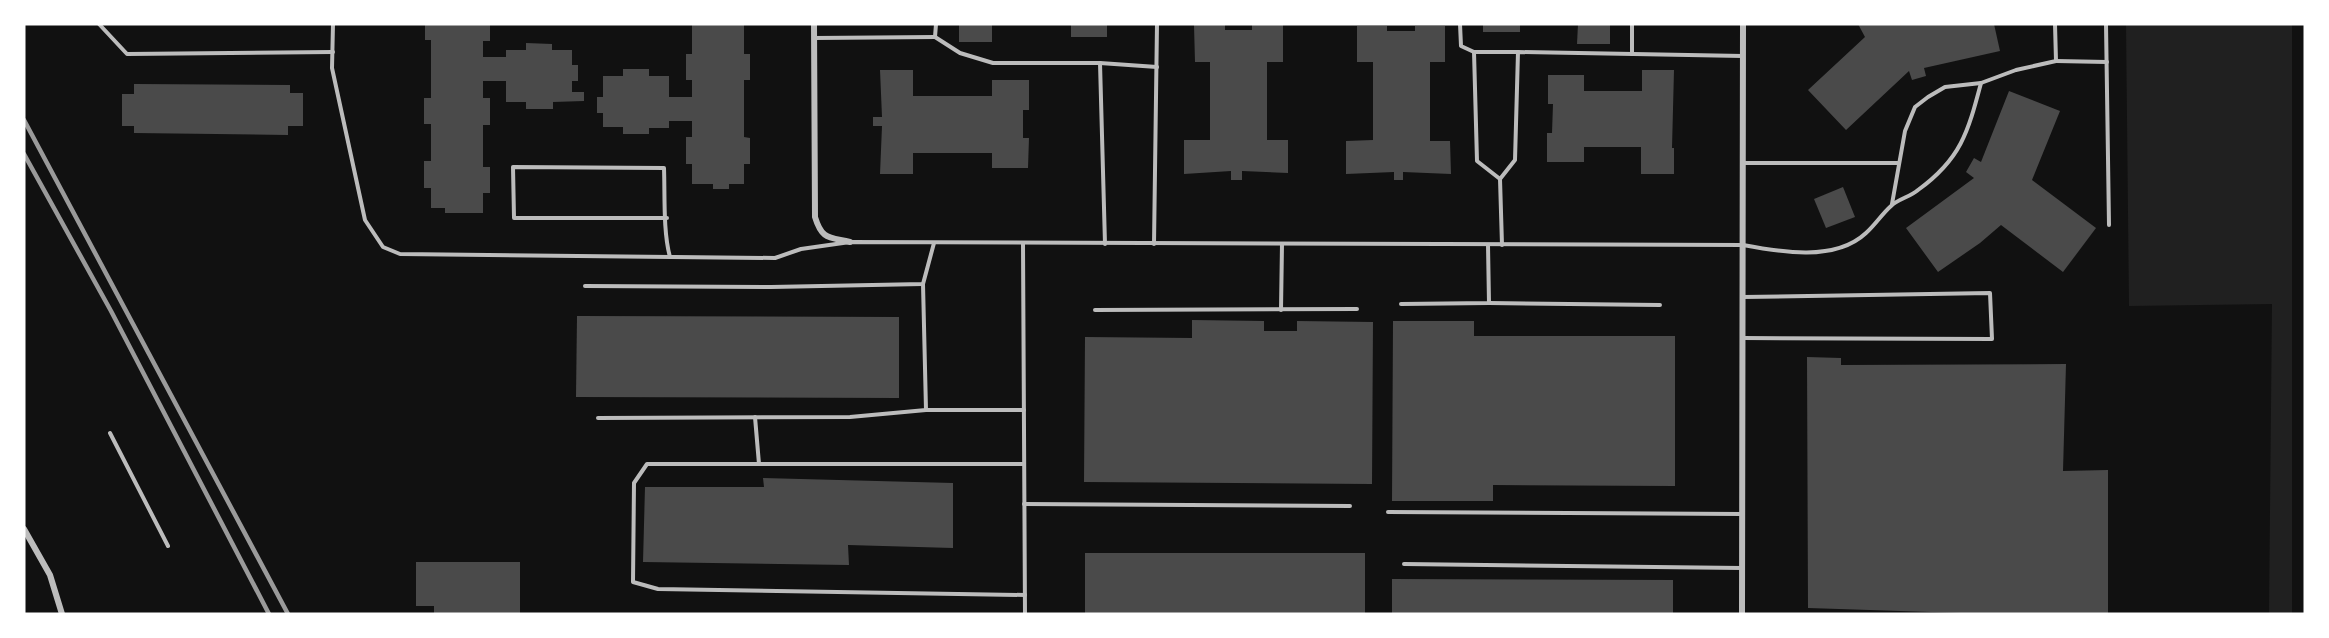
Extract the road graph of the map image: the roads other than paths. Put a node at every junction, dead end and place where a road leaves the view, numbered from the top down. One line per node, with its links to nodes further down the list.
1 (99, 24): 13 (lane)
2 (333, 24): 13 (lane)
3 (814, 24): 12 (street)
4 (936, 24): 11 (lane)
5 (1157, 24): 21 (lane)
6 (1460, 24): 14 (lane)
7 (1632, 24): 16 (lane)
8 (1743, 24): 17 (street)
9 (2055, 24): 18 (lane)
10 (2106, 24): 19 (lane)
11 (935, 37): 12 (lane); 20 (lane)
12 (814, 38): 29 (street)
13 (333, 52): 38 (lane)
14 (1474, 52): 15 (lane); 25 (lane)
15 (1518, 52): 16 (lane); 25 (lane)
16 (1632, 54): 17 (lane)
17 (1743, 56): 23 (street)
18 (2056, 61): 19 (lane); 22 (lane)
19 (2107, 62): 28 (lane)
20 (1100, 63): 21 (lane); 32 (lane)
21 (1157, 67): 33 (lane)
22 (1981, 83): 24 (lane); 26 (lane)
23 (1743, 163): 24 (lane); 37 (street)
24 (1898, 163): 26 (lane)
25 (1500, 179): 36 (lane)
26 (1892, 205): 37 (lane)
27 (667, 218): 27 (lane); 38 (lane)
28 (2109, 225)
29 (850, 242): 30 (lane); 38 (lane)
30 (934, 243): 31 (lane); 39 (lane)
31 (1023, 244): 32 (lane); 50 (lane)
32 (1105, 244): 33 (lane)
33 (1154, 244): 34 (lane)
34 (1282, 244): 35 (lane); 47 (lane)
35 (1488, 245): 36 (lane); 42 (lane)
36 (1502, 245): 37 (lane)
37 (1743, 245): 41 (street)
38 (670, 257)
39 (923, 284): 40 (lane); 49 (lane)
40 (585, 286)
41 (1742, 297): 48 (street); 48 (lane)
42 (1489, 303): 43 (lane); 44 (lane)
43 (1401, 304)
44 (1660, 305)
45 (1357, 309): 47 (lane)
46 (1095, 310): 47 (lane)
47 (1281, 310)
48 (1742, 338): 59 (street)
49 (926, 410): 50 (lane); 51 (lane)
50 (1024, 410): 55 (lane)
51 (755, 417): 52 (lane); 54 (lane)
52 (598, 418)
53 (110, 433): 61 (lane)
54 (759, 464): 55 (lane); 64 (lane)
55 (1024, 464): 56 (lane)
56 (1024, 504): 57 (lane); 64 (lane)
57 (1350, 506)
58 (1388, 512): 59 (lane)
59 (1742, 514): 63 (street)
60 (24, 529): 65 (street)
61 (168, 546)
62 (1404, 564): 63 (lane)
63 (1742, 568): 67 (street)
64 (1025, 595): 66 (lane)
65 (62, 614)
66 (1025, 614)
67 (1742, 614)

